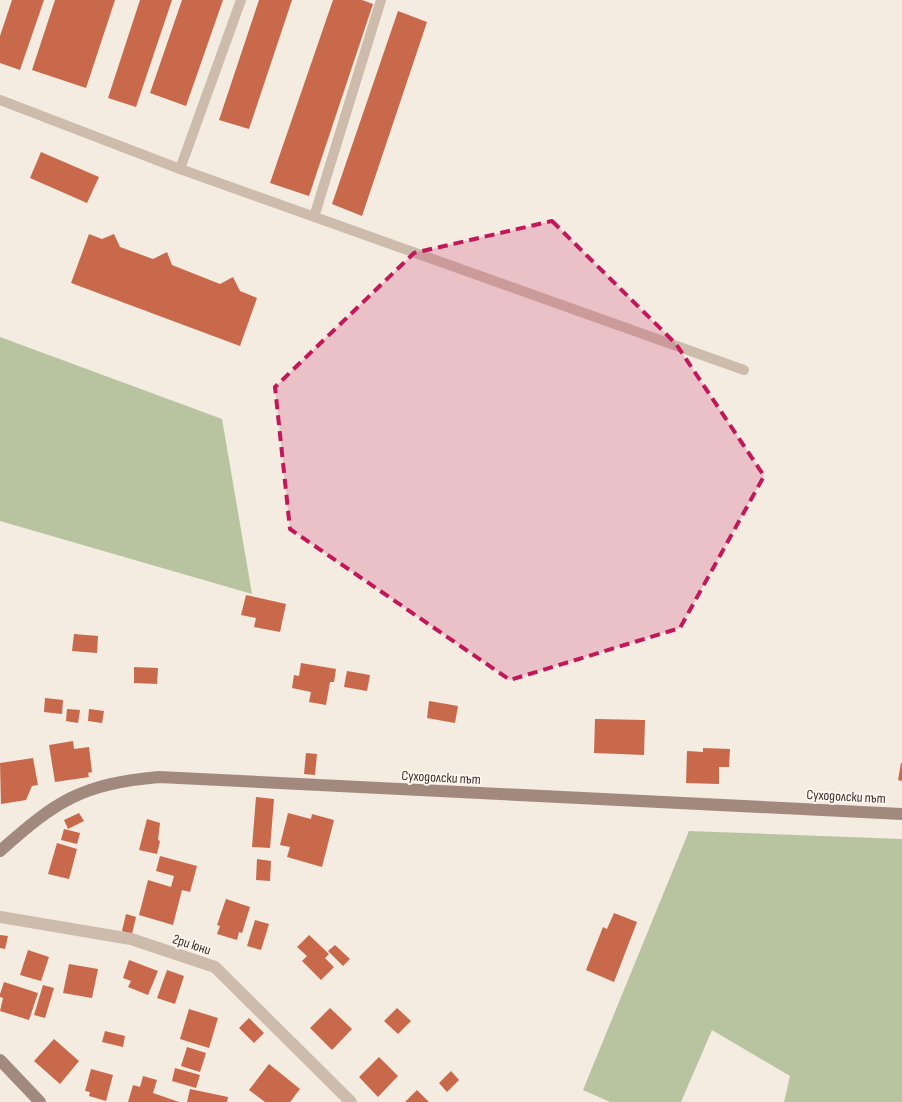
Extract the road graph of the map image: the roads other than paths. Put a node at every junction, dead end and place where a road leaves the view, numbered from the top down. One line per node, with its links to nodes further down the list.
1 (241, 0): 4 (lane)
2 (381, 0): 5 (lane)
3 (0, 100): 4 (lane)
4 (180, 169): 5 (lane)
5 (314, 217): 6 (lane)
6 (744, 370)
7 (902, 814): 8 (street, Суходолски път)
8 (0, 851)
9 (0, 917): 12 (street, 2ри юни)
10 (0, 1060): 11 (street)
11 (40, 1102)
12 (352, 1102)

